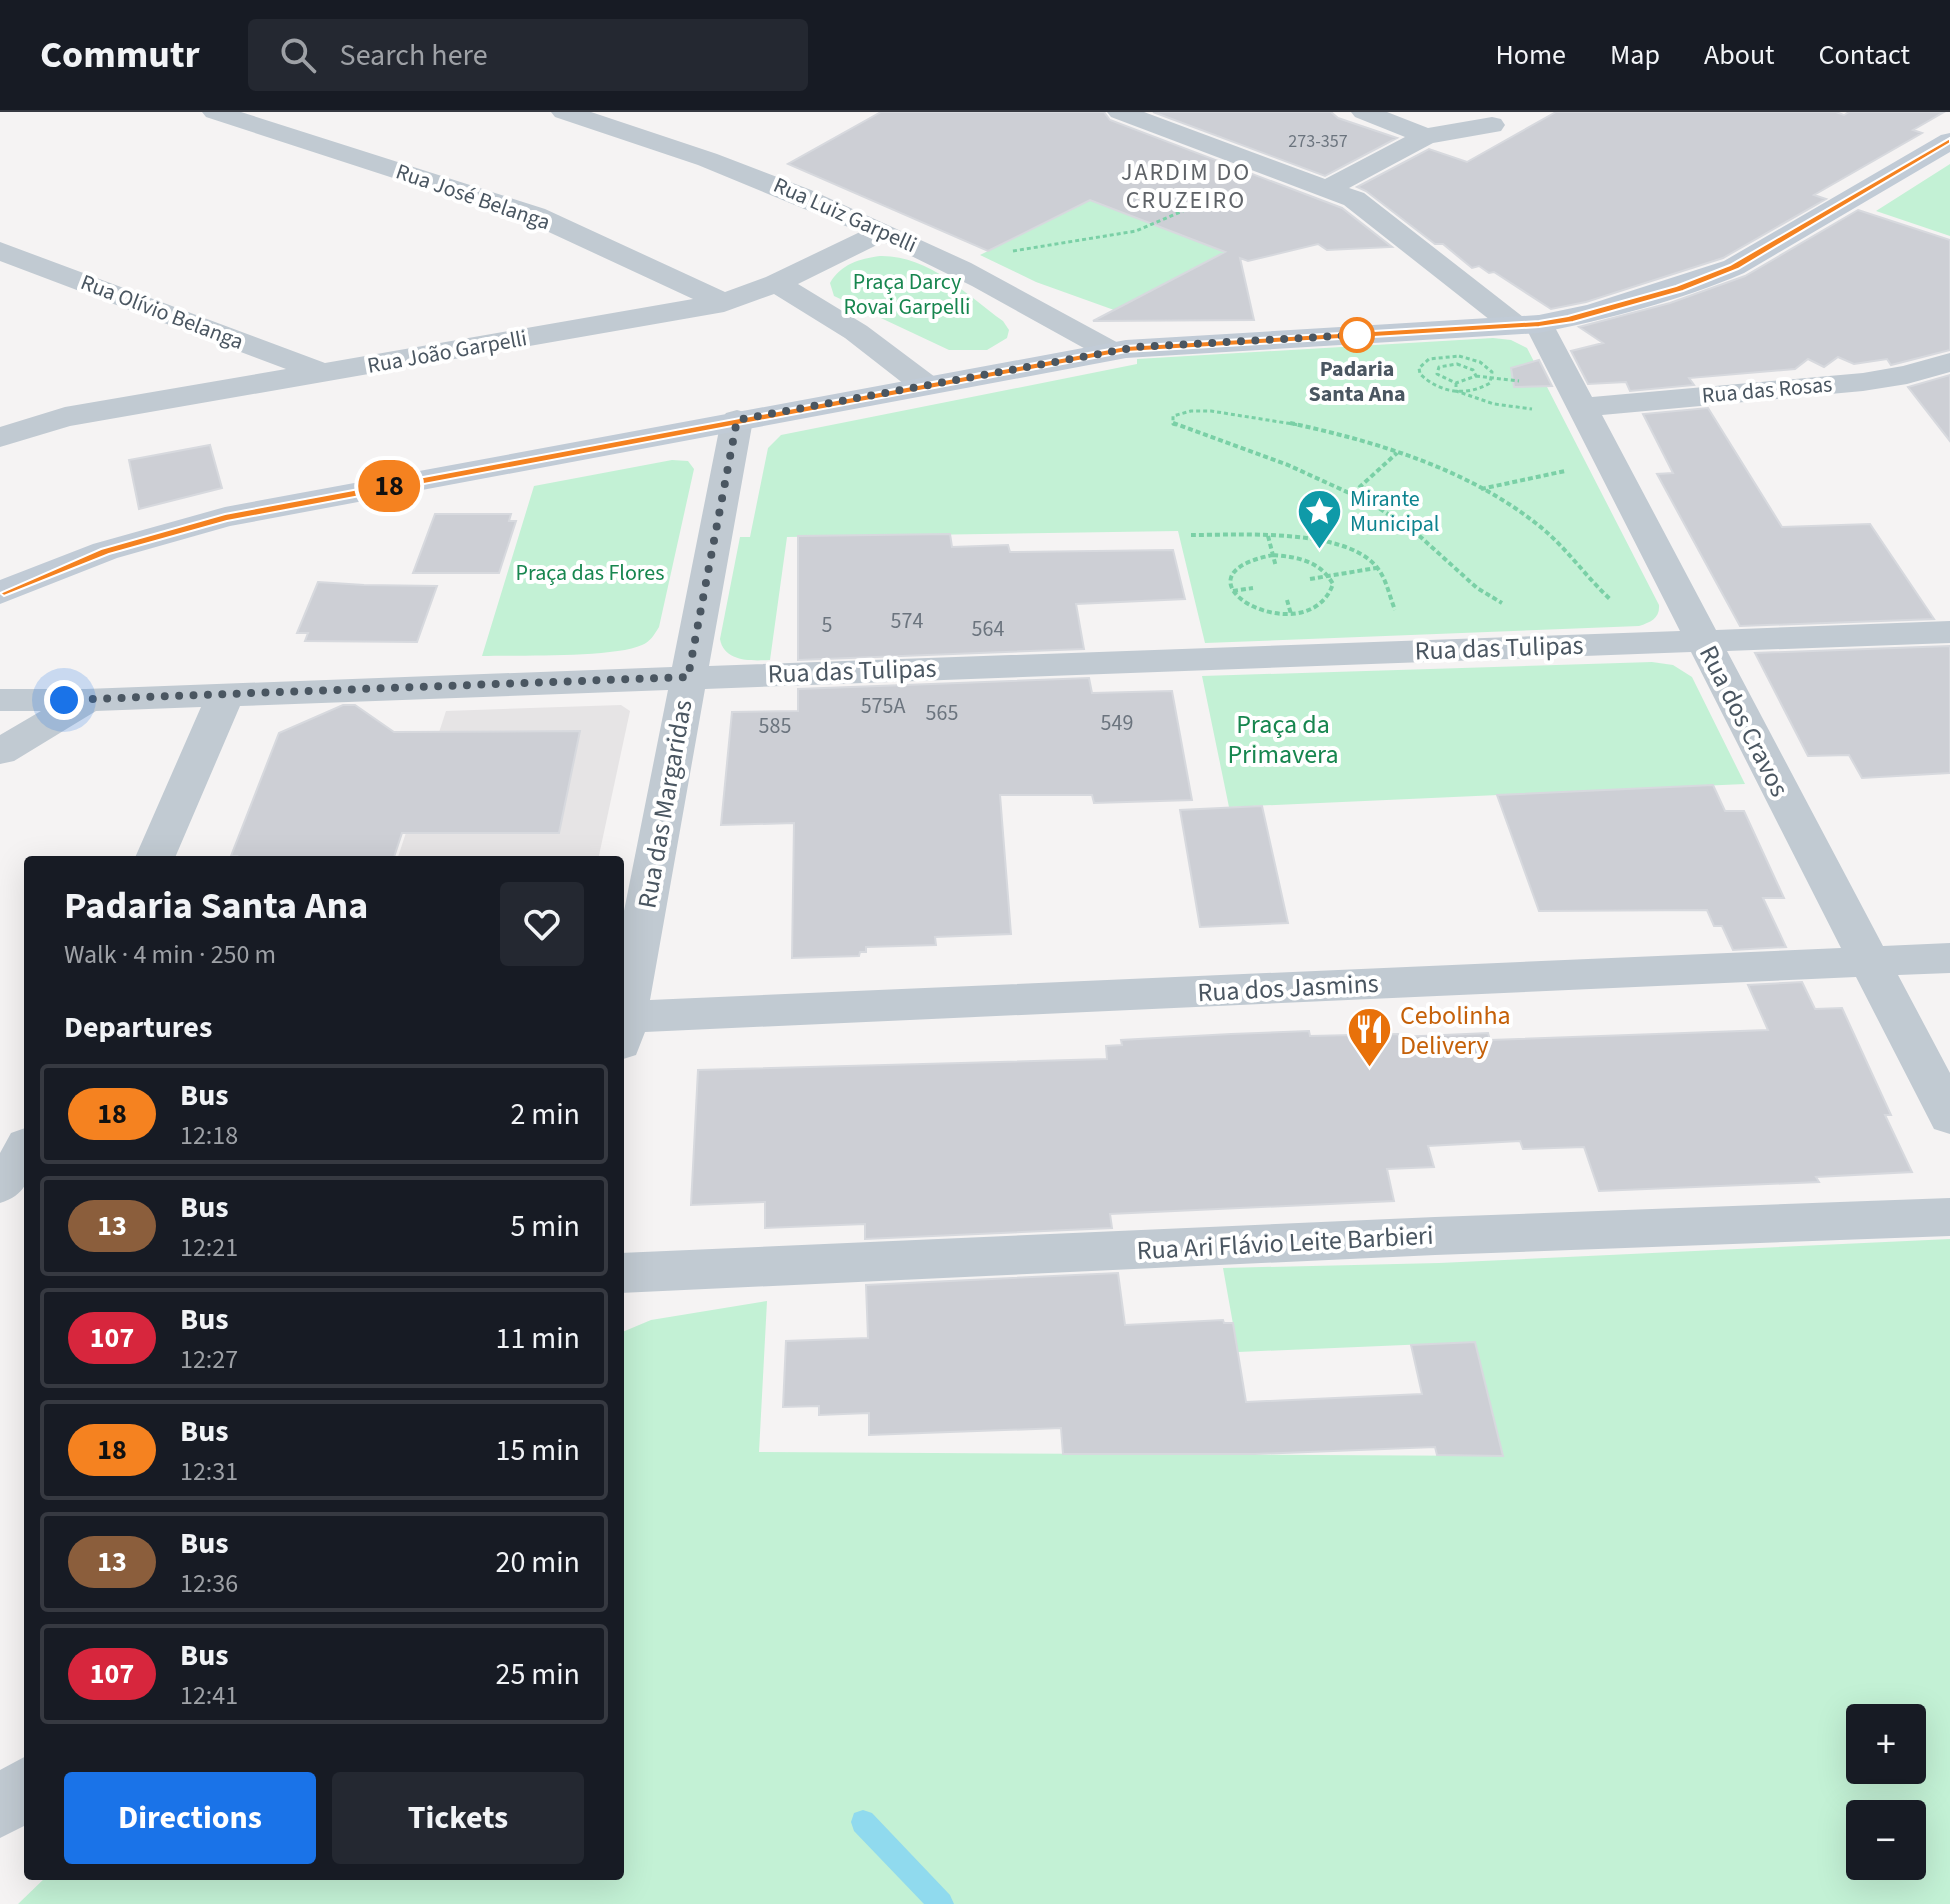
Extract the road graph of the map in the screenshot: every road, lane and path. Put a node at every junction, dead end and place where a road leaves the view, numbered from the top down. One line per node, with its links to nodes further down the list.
1 (215, 112): 14 (street, Rua José Belanga)
2 (564, 112): 10 (street, Rua Luiz Garpelli)
3 (1120, 112): 8 (street)
4 (1364, 112): 6 (street)
5 (1492, 125): 6 (street)
6 (1426, 136): 9 (street)
7 (1950, 141): 15 (street)
8 (1287, 173): 9 (street); 12 (path)
9 (1328, 188): 15 (street)
10 (882, 232): 12 (street, Rua Luiz Garpelli); 13 (street, Rua João Garpelli)
11 (0, 251): 18 (street, Rua Olívio Belanga)
12 (964, 270): 16 (street, Rua Luiz Garpelli)
13 (776, 283): 14 (street, Rua João Garpelli); 23 (street)
14 (724, 303): 18 (street, Rua João Garpelli)
15 (1527, 325): 16 (street); 25 (street, Rua dos Cravos)
16 (1111, 351): 23 (street)
17 (1948, 364): 25 (street, Rua das Rosas)
18 (324, 373): 28 (street, Rua João Garpelli)
19 (1476, 376): 20 (path)
20 (1493, 378): 21 (path); 24 (path); 24 (path)
21 (1522, 382)
22 (1456, 383): 24 (path)
23 (924, 384): 27 (street)
24 (1456, 391): 26 (path)
25 (1582, 407): 49 (street, Rua dos Cravos)
26 (1539, 410)
27 (737, 420): 42 (street); 50 (street, Rua das Margaridas)
28 (0, 437)
29 (1398, 452): 31 (path); 32 (path); 32 (path)
30 (1569, 470): 31 (path)
31 (1481, 489): 43 (path)
32 (1353, 493): 45 (path)
33 (1191, 535): 34 (path)
34 (1268, 536): 35 (path); 37 (path)
35 (1273, 555): 36 (path); 38 (path); 41 (path)
36 (1276, 567)
37 (1377, 568): 38 (path); 47 (path)
38 (1329, 576): 39 (path); 46 (path)
39 (1310, 579)
40 (1253, 588): 41 (path)
41 (1232, 591): 46 (path)
42 (0, 593)
43 (1609, 599)
44 (1287, 600): 46 (path)
45 (1513, 606)
46 (1290, 613)
47 (1397, 618)
48 (1950, 632): 49 (street, Rua das Tulipas)
49 (1703, 641): 50 (street, Rua das Tulipas); 57 (street, Rua dos Cravos)
50 (688, 677): 51 (street, Rua das Tulipas); 58 (street, Rua das Margaridas)
51 (226, 694): 52 (street, Rua das Tulipas); 55 (street)
52 (86, 700): 53 (street, Rua das Tulipas); 54 (street)
53 (0, 701): 54 (street)
54 (2, 751)
55 (156, 856)
56 (1950, 958): 57 (street, Rua dos Jasmins)
57 (1867, 962): 59 (street, Rua dos Jasmins); 60 (street, Rua dos Cravos)
58 (624, 1026)
59 (624, 1031)
60 (1950, 1117)
61 (24, 1152): 62 (street)
62 (0, 1185)
63 (1950, 1217): 64 (street, Rua Ari Flávio Leite Barbieri)
64 (624, 1273)
65 (24, 1788): 66 (street)
66 (0, 1809)

